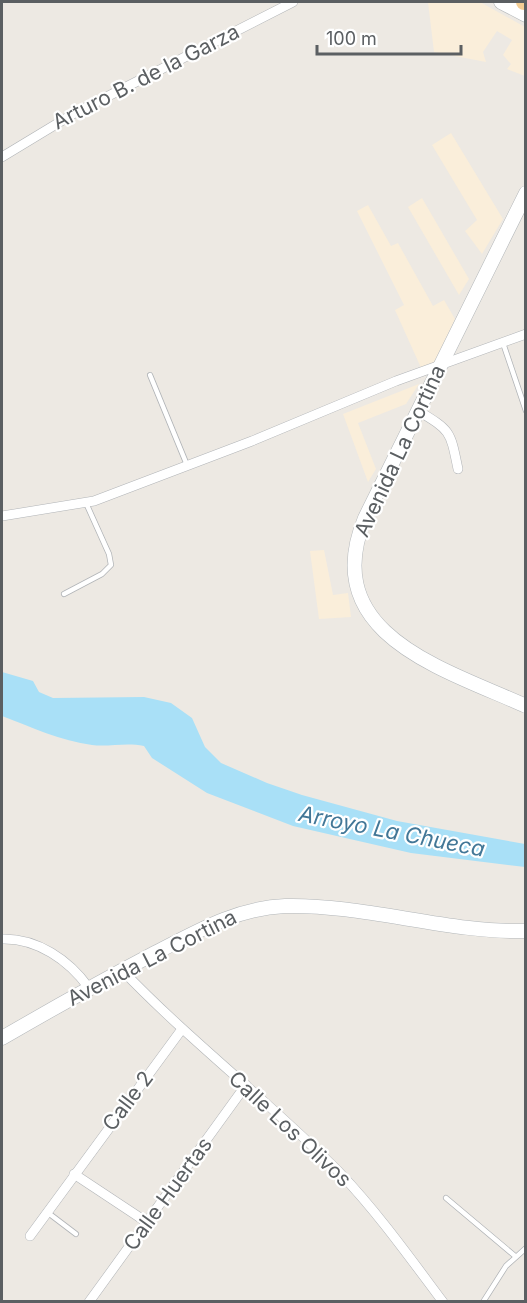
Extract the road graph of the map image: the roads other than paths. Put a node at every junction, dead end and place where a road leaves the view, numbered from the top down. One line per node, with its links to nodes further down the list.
1 (293, 2): 4 (street, Arturo B. de la Garza)
2 (501, 2): 3 (main road)
3 (525, 15)
4 (2, 157)
5 (525, 193): 8 (main road, Avenida La Cortina)
6 (525, 334): 7 (street)
7 (503, 343): 8 (street); 11 (lane)
8 (438, 366): 10 (main road, Avenida La Cortina); 12 (street)
9 (150, 375): 12 (lane)
10 (417, 410): 13 (street); 17 (main road, Avenida La Cortina)
11 (525, 411)
12 (187, 465): 14 (street)
13 (458, 469)
14 (86, 503): 15 (street); 16 (lane)
15 (2, 516)
16 (64, 594)
17 (525, 706)
18 (525, 931): 20 (main road, Avenida La Cortina)
19 (2, 939): 21 (street)
20 (122, 970): 21 (main road, Avenida La Cortina); 22 (street, Calle Los Olivos)
21 (89, 988): 23 (main road, Avenida La Cortina)
22 (182, 1029): 24 (street, Calle Los Olivos); 25 (street, Calle 2)
23 (2, 1038)
24 (246, 1085): 28 (street, Calle Huertas); 34 (street, Calle Los Olivos)
25 (74, 1174): 27 (street, Calle 2); 28 (street)
26 (446, 1198): 32 (lane)
27 (47, 1212): 29 (lane); 30 (street, Calle 2)
28 (148, 1223): 33 (street, Calle Huertas)
29 (76, 1234)
30 (30, 1236)
31 (525, 1248): 32 (lane)
32 (516, 1256): 35 (lane)
33 (89, 1302)
34 (443, 1302)
35 (483, 1302)

